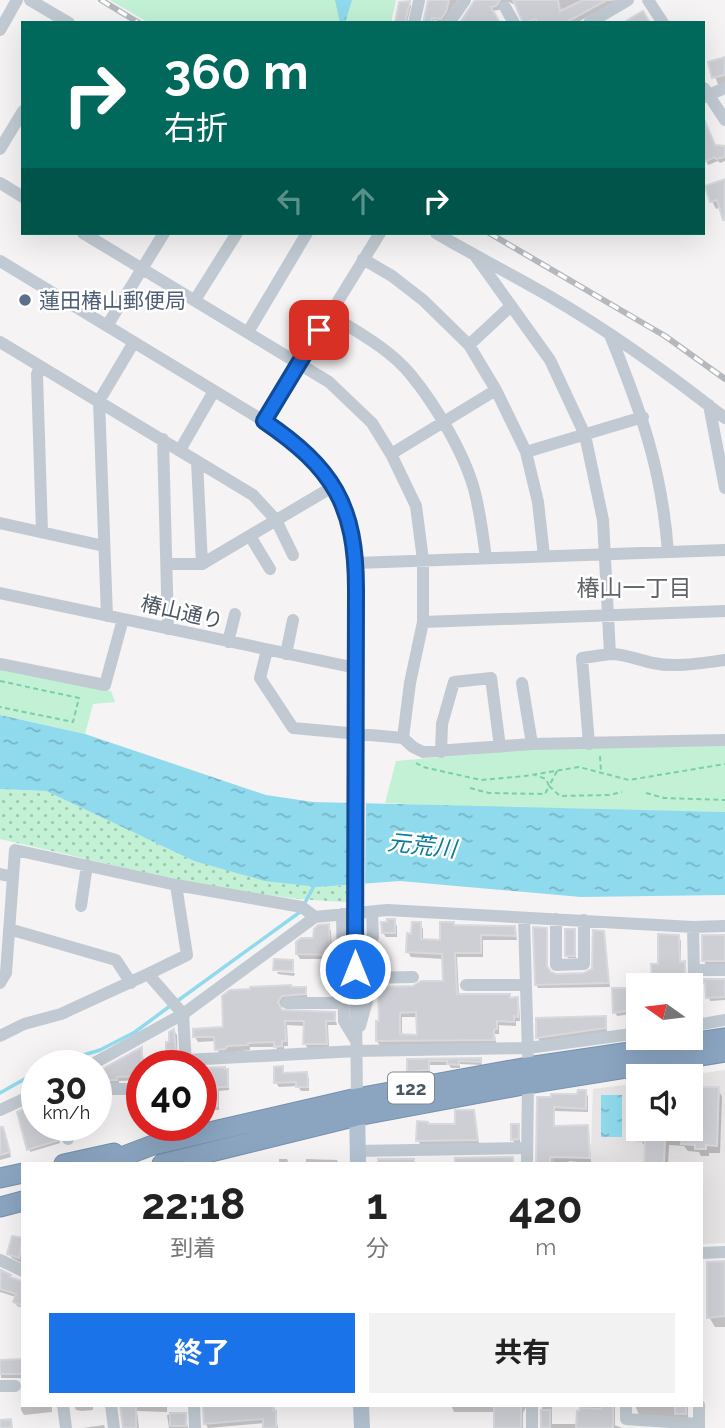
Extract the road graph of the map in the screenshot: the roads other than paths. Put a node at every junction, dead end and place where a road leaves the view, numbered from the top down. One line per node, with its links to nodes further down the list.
1 (17, 0): 14 (street)
2 (30, 0): 8 (street)
3 (465, 0): 10 (street)
4 (628, 0): 12 (street)
5 (648, 0): 13 (street)
6 (419, 1): 9 (street)
7 (505, 7): 11 (street)
8 (66, 21)
9 (414, 21)
10 (452, 21)
11 (513, 21)
12 (592, 21)
13 (662, 21)
14 (0, 30)
15 (725, 88): 16 (street)
16 (705, 94): 18 (street)
17 (21, 114): 19 (street)
18 (725, 120)
19 (0, 149)
20 (0, 183): 21 (street)
21 (21, 196)
22 (91, 235): 31 (street)
23 (163, 235): 31 (street)
24 (236, 235): 32 (street)
25 (306, 235): 36 (street)
26 (379, 235): 29 (street)
27 (439, 235): 28 (street)
28 (476, 257): 33 (street); 37 (street)
29 (363, 259): 34 (street); 40 (street)
30 (0, 261): 35 (street)
31 (142, 269): 32 (street); 35 (street)
32 (195, 300): 36 (street)
33 (511, 306): 40 (street); 51 (street)
34 (329, 314): 41 (street); 50 (street)
35 (107, 326): 39 (street)
36 (248, 332): 41 (street)
37 (610, 334): 46 (street); 47 (street)
38 (0, 342): 42 (street)
39 (134, 342): 44 (street); 45 (street)
40 (469, 345): 43 (street)
41 (299, 364): 49 (street); 55 (street)
42 (40, 367): 45 (street); 61 (street)
43 (496, 390): 50 (street); 54 (street)
44 (214, 391): 49 (street); 53 (street)
45 (99, 401): 52 (street); 63 (street)
46 (709, 405): 48 (street); 58 (street)
47 (643, 417): 51 (street); 65 (street)
48 (725, 418)
49 (264, 421): 57 (street)
50 (443, 423): 55 (street); 69 (street)
51 (585, 435): 54 (street); 66 (street)
52 (163, 439): 53 (street); 72 (street)
53 (180, 450): 56 (street)
54 (526, 452): 68 (street)
55 (391, 454): 70 (street)
56 (197, 460): 59 (street); 73 (street)
57 (334, 486): 59 (street); 71 (street)
58 (725, 488)
59 (276, 520): 62 (street); 67 (street)
60 (0, 523): 61 (street)
61 (42, 532): 63 (street)
62 (250, 536): 73 (street); 74 (street)
63 (104, 546): 78 (street)
64 (725, 550): 65 (street)
65 (668, 552): 66 (street)
66 (605, 554): 68 (street); 79 (street)
67 (293, 555)
68 (544, 556): 69 (street)
69 (486, 558): 70 (street)
70 (423, 560): 71 (street); 82 (street)
71 (356, 563): 90 (street)
72 (167, 564): 73 (street); 83 (street)
73 (202, 564)
74 (271, 569)
75 (0, 593): 78 (street, 椿山通り)
76 (725, 611): 79 (street)
77 (235, 614): 84 (street)
78 (107, 615): 80 (street, 椿山通り)
79 (608, 616): 82 (street); 87 (street)
80 (123, 619): 83 (street, 椿山通り); 89 (street)
81 (293, 620): 86 (street)
82 (423, 622): 93 (street)
83 (168, 629): 84 (street, 椿山通り)
84 (228, 642): 85 (street, 椿山通り)
85 (267, 650): 86 (street, 椿山通り); 92 (street)
86 (286, 654): 90 (street, 椿山通り)
87 (610, 654): 88 (street); 96 (street)
88 (725, 660)
89 (0, 664)
90 (356, 668): 92 (street)
91 (522, 684): 95 (street)
92 (356, 732): 93 (street); 130 (street, bridge)
93 (403, 738): 98 (street)
94 (725, 740): 96 (street)
95 (532, 744): 96 (street); 97 (street)
96 (594, 744)
97 (500, 747): 98 (street); 98 (street)
98 (441, 752)
99 (87, 865): 100 (street); 101 (street); 102 (street)
100 (6, 876): 109 (street)
101 (176, 885): 105 (street); 115 (street)
102 (80, 906)
103 (372, 913): 104 (street); 106 (street); 117 (street)
104 (342, 914): 105 (street); 123 (street)
105 (315, 917): 124 (street)
106 (524, 918): 107 (street); 121 (street)
107 (556, 919): 108 (street); 108 (street)
108 (584, 920): 111 (street)
109 (6, 923): 118 (street); 119 (street)
110 (725, 926): 111 (street)
111 (693, 927): 112 (street)
112 (694, 970): 113 (street); 114 (street)
113 (725, 970)
114 (694, 973)
115 (148, 974): 119 (street); 124 (street)
116 (413, 977): 117 (street)
117 (369, 978): 130 (street)
118 (0, 983)
119 (131, 983): 127 (street)
120 (466, 985): 121 (street)
121 (526, 985): 135 (street)
122 (287, 1003): 123 (street)
123 (344, 1003): 130 (street)
124 (183, 1014): 131 (street); 133 (street)
125 (725, 1020): 126 (street)
126 (704, 1023)
127 (2, 1030)
128 (626, 1037): 135 (street)
129 (725, 1038): 135 (highway, 122)
130 (356, 1045): 134 (street); 135 (street); 137 (street)
131 (184, 1050)
132 (725, 1052): 135 (highway, 122)
133 (112, 1053)
134 (217, 1060)
135 (528, 1066): 137 (highway, 122); 142 (street)
136 (21, 1100): 138 (street)
137 (357, 1107): 139 (highway, 122); 143 (main road); 144 (highway, 122)
138 (0, 1110)
139 (217, 1127)
140 (163, 1141): 141 (highway, 122)
141 (153, 1145): 145 (highway, 122); 146 (highway, 122)
142 (527, 1148): 143 (street); 147 (street)
143 (358, 1157)
144 (189, 1161)
145 (73, 1162)
146 (108, 1162)
147 (527, 1162)
148 (21, 1173): 149 (highway)
149 (0, 1178)
150 (21, 1188): 151 (highway)
151 (0, 1193)
152 (21, 1202): 153 (highway)
153 (0, 1207)
154 (725, 1252): 155 (street)
155 (703, 1253)
156 (0, 1260): 157 (street)
157 (21, 1270)
158 (0, 1386): 159 (street)
159 (15, 1386)
160 (63, 1407): 168 (street)
161 (111, 1407): 169 (street)
162 (194, 1407): 170 (street)
163 (362, 1407): 171 (main road)
164 (532, 1407): 172 (street)
165 (626, 1407): 167 (street)
166 (699, 1407): 167 (street)
167 (699, 1426)
168 (66, 1428)
169 (114, 1428)
170 (195, 1428)
171 (362, 1428)
172 (533, 1428)

